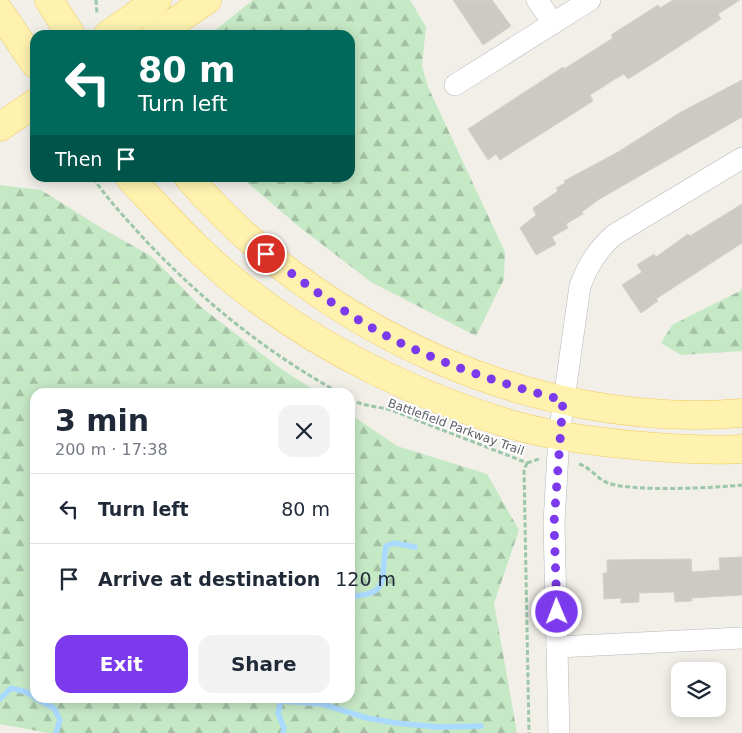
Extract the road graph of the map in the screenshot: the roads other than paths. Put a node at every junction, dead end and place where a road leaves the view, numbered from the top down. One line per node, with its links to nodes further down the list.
1 (49, 0): 9 (main road)
2 (157, 0): 8 (main road)
3 (207, 0): 10 (main road)
4 (537, 0): 7 (street)
5 (590, 0): 7 (street)
6 (0, 12): 11 (main road)
7 (553, 23): 12 (street)
8 (103, 25)
9 (68, 30)
10 (162, 30)
11 (30, 57)
12 (455, 85)
13 (30, 106): 14 (main road)
14 (0, 127)
15 (742, 158): 18 (street)
16 (134, 182): 20 (main road)
17 (193, 182): 18 (main road)
18 (563, 400): 19 (main road); 20 (street)
19 (742, 413)
20 (560, 435): 21 (main road); 23 (street)
21 (742, 449)
22 (742, 638): 23 (street)
23 (557, 647): 24 (street)
24 (559, 733)

